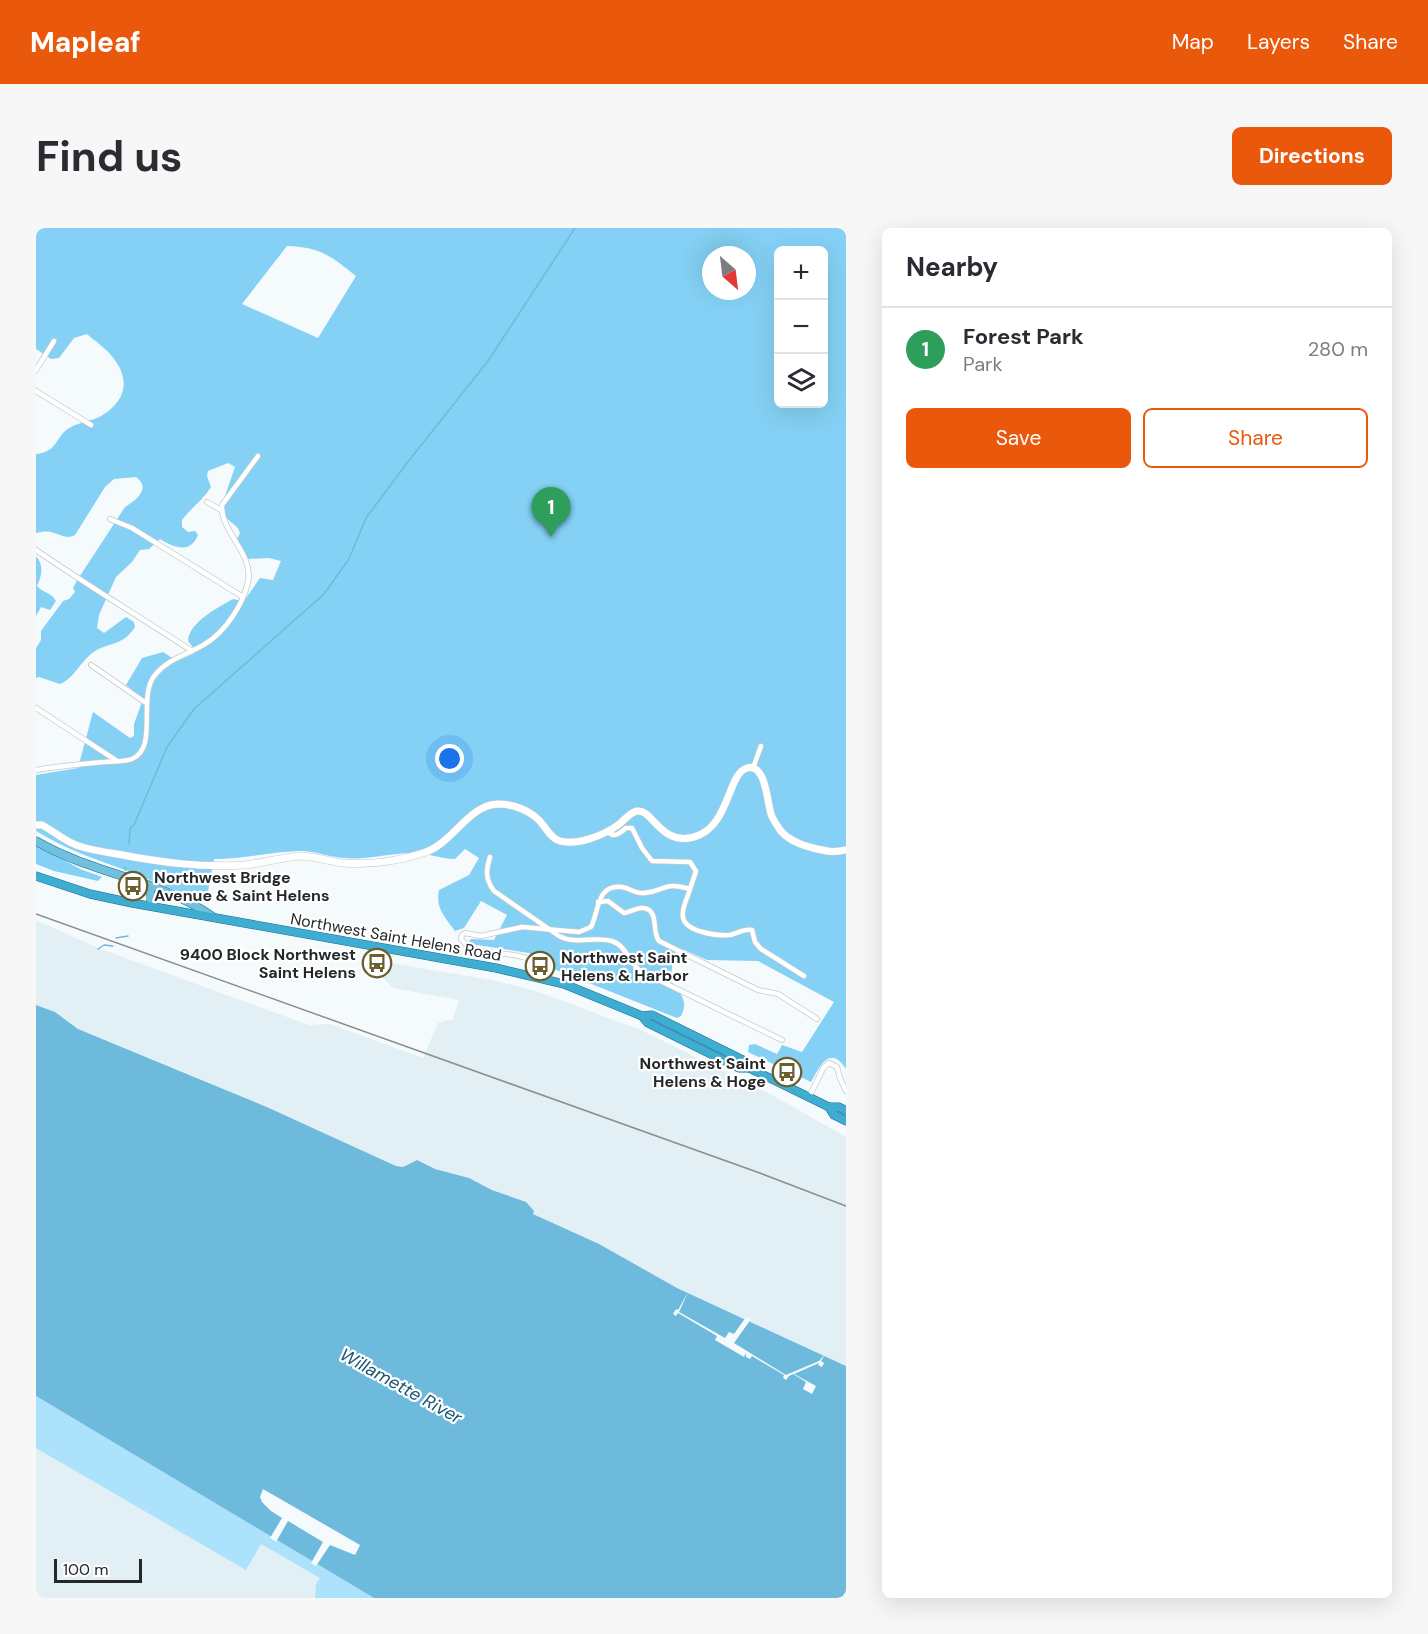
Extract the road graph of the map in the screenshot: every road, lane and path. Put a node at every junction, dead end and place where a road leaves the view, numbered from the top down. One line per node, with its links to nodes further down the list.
1 (54, 341): 2 (street)
2 (36, 370)
3 (36, 391): 4 (street)
4 (91, 425)
5 (258, 456): 7 (street)
6 (207, 502): 7 (street)
7 (221, 510): 10 (street)
8 (110, 519): 10 (street)
9 (36, 550): 11 (street)
10 (243, 597): 11 (street)
11 (192, 651): 13 (street)
12 (91, 665): 13 (street)
13 (146, 703): 16 (street)
14 (36, 708): 16 (street)
15 (761, 746): 17 (street)
16 (117, 760): 18 (street)
17 (753, 768): 20 (main road); 22 (main road)
18 (36, 770)
19 (36, 825): 20 (main road)
20 (607, 831): 26 (street)
21 (36, 841): 25 (main road)
22 (846, 850)
23 (490, 856): 30 (street)
24 (36, 876): 28 (highway, Northwest Saint Helens Road)
25 (145, 884): 28 (main road); 29 (main road)
26 (690, 889): 27 (street); 32 (street)
27 (598, 902): 30 (street); 33 (street)
28 (151, 906): 29 (highway, Northwest Saint Helens Road)
29 (214, 919): 31 (highway, Northwest Saint Helens Road)
30 (548, 928): 31 (street); 34 (street)
31 (531, 976): 36 (highway, Northwest Saint Helens Road)
32 (804, 976)
33 (817, 1019)
34 (782, 1040)
35 (846, 1091): 36 (street)
36 (809, 1097): 37 (highway, Northwest Saint Helens Road)
37 (829, 1107): 38 (highway, Northwest Saint Helens Road); 39 (highway, Northwest Saint Helens Road)
38 (846, 1111)
39 (846, 1121)

